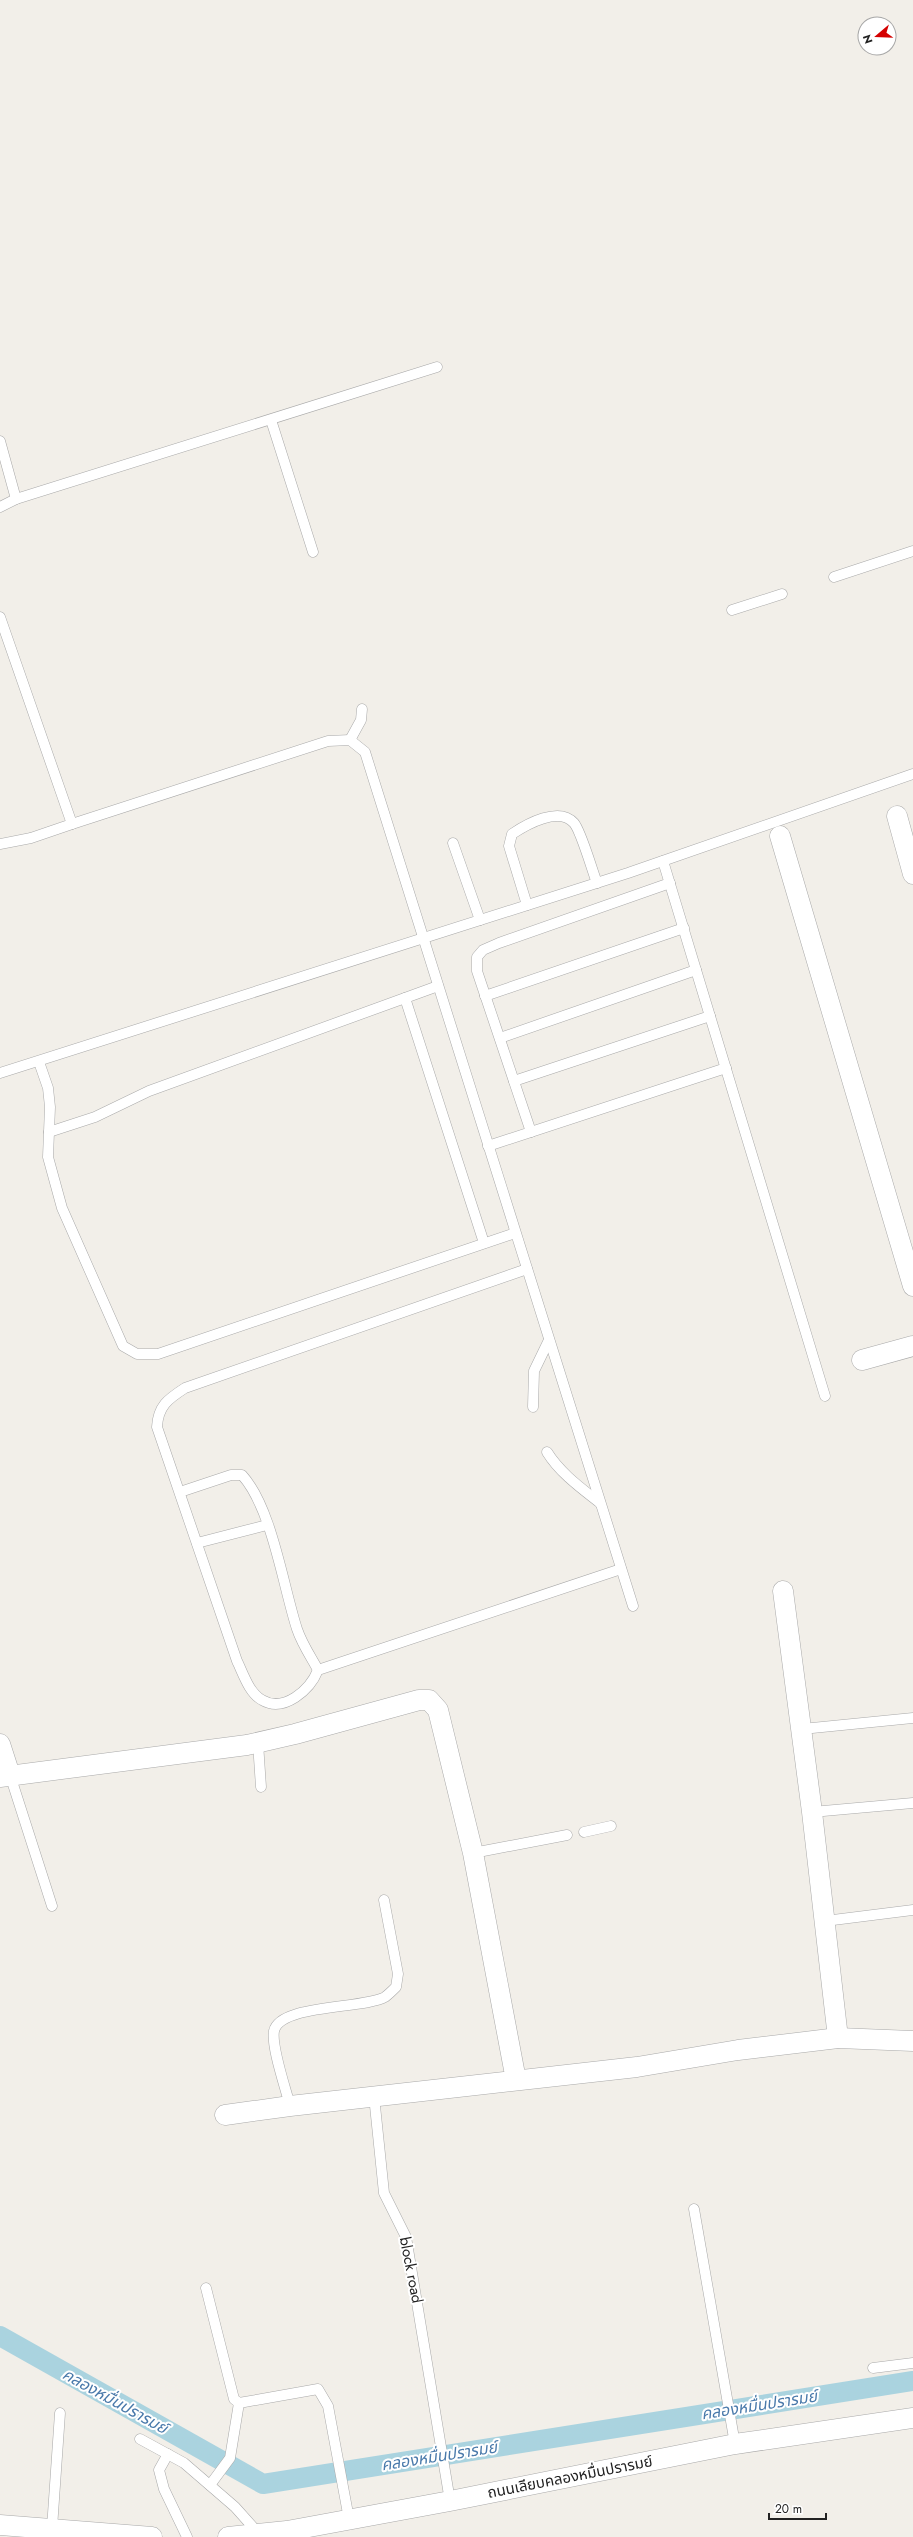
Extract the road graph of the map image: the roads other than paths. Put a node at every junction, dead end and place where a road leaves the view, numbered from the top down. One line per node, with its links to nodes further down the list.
1 (436, 367): 2 (lane)
2 (271, 420): 4 (lane); 7 (lane)
3 (0, 441): 4 (lane)
4 (16, 499): 5 (lane)
5 (0, 507)
6 (913, 551): 8 (lane)
7 (313, 552)
8 (834, 577)
9 (782, 594): 10 (lane)
10 (732, 610)
11 (0, 617): 16 (lane)
12 (362, 709): 13 (lane)
13 (350, 740): 16 (lane); 27 (lane)
14 (913, 774): 20 (lane)
15 (897, 816): 21 (street)
16 (72, 824): 19 (lane)
17 (780, 836): 44 (street)
18 (453, 843): 25 (lane)
19 (0, 844)
20 (663, 861): 22 (lane); 23 (lane)
21 (913, 874)
22 (597, 883): 24 (lane); 24 (lane)
23 (670, 883): 26 (lane); 30 (lane)
24 (527, 905): 25 (lane)
25 (480, 920): 27 (lane)
26 (684, 928): 28 (lane); 30 (lane)
27 (424, 938): 29 (lane); 34 (lane)
28 (696, 970): 32 (lane); 33 (lane)
29 (438, 986): 31 (lane); 40 (lane)
30 (486, 996): 33 (lane)
31 (405, 998): 38 (lane); 42 (lane)
32 (710, 1016): 35 (lane); 37 (lane)
33 (500, 1038): 37 (lane)
34 (39, 1062): 36 (lane); 38 (lane)
35 (726, 1068): 39 (lane); 48 (lane)
36 (0, 1073)
37 (514, 1081): 39 (lane)
38 (49, 1132): 42 (lane)
39 (531, 1132): 40 (lane)
40 (488, 1146): 41 (lane)
41 (515, 1233): 42 (lane); 43 (lane)
42 (484, 1243)
43 (526, 1269): 45 (lane); 51 (lane)
44 (913, 1286)
45 (549, 1340): 49 (lane); 52 (lane)
46 (913, 1346): 47 (street)
47 (862, 1360)
48 (825, 1396)
49 (533, 1407)
50 (547, 1452): 52 (lane)
51 (180, 1492): 53 (lane); 54 (lane)
52 (600, 1503): 55 (lane)
53 (267, 1525): 54 (lane); 58 (lane)
54 (197, 1543): 58 (lane)
55 (621, 1569): 57 (lane); 58 (lane)
56 (783, 1591): 60 (street)
57 (633, 1606)
58 (318, 1670)
59 (913, 1718): 60 (lane)
60 (802, 1729): 66 (street)
61 (258, 1742): 63 (street); 64 (lane); 70 (street)
62 (0, 1744): 63 (street)
63 (5, 1776): 72 (lane)
64 (261, 1787)
65 (913, 1803): 66 (lane)
66 (812, 1812): 74 (street)
67 (611, 1826): 68 (lane)
68 (584, 1832)
69 (567, 1835): 70 (lane)
70 (473, 1853): 77 (street)
71 (384, 1900): 79 (lane)
72 (52, 1906)
73 (913, 1910): 74 (lane)
74 (825, 1921): 75 (street)
75 (838, 2038): 76 (street); 77 (street)
76 (913, 2041)
77 (516, 2080): 78 (street)
78 (374, 2096): 79 (street); 92 (lane, block road)
79 (290, 2106): 80 (street)
80 (226, 2115)
81 (694, 2209): 89 (lane)
82 (206, 2288): 85 (lane)
83 (913, 2363): 84 (lane)
84 (873, 2368)
85 (239, 2403): 91 (lane); 93 (lane)
86 (60, 2413): 95 (lane)
87 (913, 2418): 89 (street, ถนนเลียบคลองหมื่นปรารมย์)
88 (140, 2439): 90 (lane)
89 (735, 2444): 92 (street, ถนนเลียบคลองหมื่นปรารมย์)
90 (168, 2454): 91 (lane); 98 (lane)
91 (210, 2485): 96 (lane)
92 (449, 2494): 93 (street, ถนนเลียบคลองหมื่นปรารมย์)
93 (349, 2519): 96 (street, ถนนเลียบคลองหมื่นปรารมย์)
94 (0, 2525): 95 (street)
95 (52, 2528): 97 (street)
96 (259, 2534): 99 (street, ถนนเลียบคลองหมื่นปรารมย์)
97 (152, 2537)
98 (188, 2537)
99 (228, 2537)

